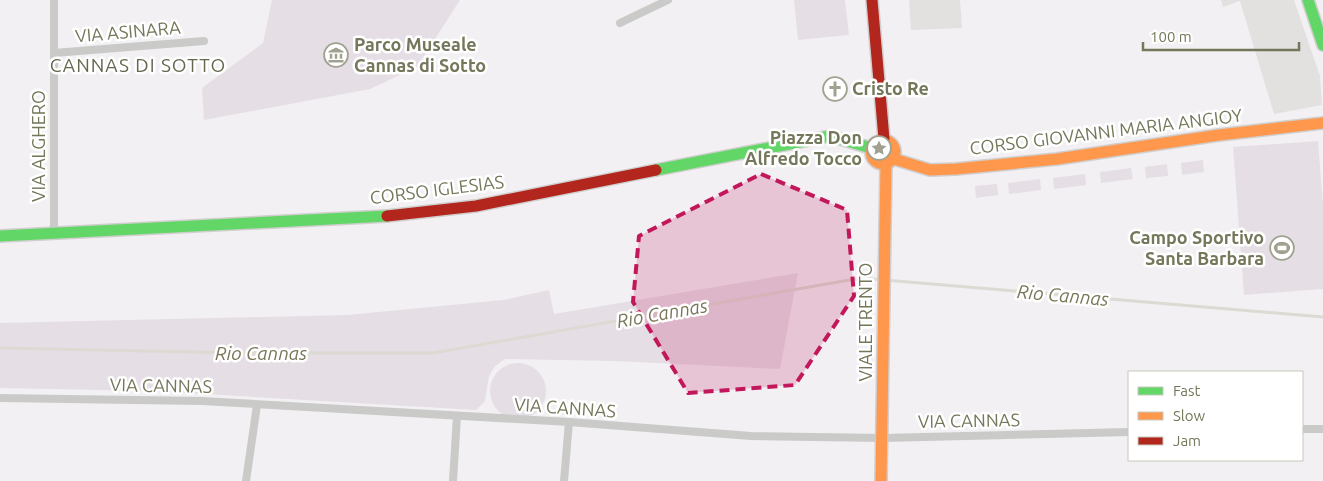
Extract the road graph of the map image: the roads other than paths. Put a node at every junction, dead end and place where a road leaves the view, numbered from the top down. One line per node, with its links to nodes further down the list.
1 (54, 0): 8 (street, VIA ALGHERO)
2 (668, 0): 5 (street)
3 (872, 0): 10 (street)
4 (1308, 0): 7 (street)
5 (620, 23)
6 (204, 41): 8 (street, VIA ASINARA)
7 (1323, 45)
8 (54, 54): 13 (street, VIA ALGHERO)
9 (1323, 123): 12 (street, CORSO GIOVANNI MARIA ANGIOY)
10 (884, 139): 11 (street); 12 (street)
11 (871, 148): 12 (street); 13 (street, CORSO IGLESIAS)
12 (890, 162): 22 (street, VIALE TRENTO)
13 (54, 233): 14 (street, CORSO IGLESIAS)
14 (0, 236)
15 (0, 398): 16 (street, VIA CANNAS)
16 (257, 404): 17 (street, VIA CANNAS); 23 (street)
17 (457, 416): 18 (street, VIA CANNAS); 24 (street)
18 (569, 422): 22 (street, VIA CANNAS); 25 (street)
19 (1303, 429): 20 (street)
20 (1323, 429)
21 (1128, 432): 22 (street, VIA CANNAS)
22 (882, 438): 26 (street, VIALE TRENTO)
23 (246, 481)
24 (453, 481)
25 (564, 481)
26 (881, 481)

